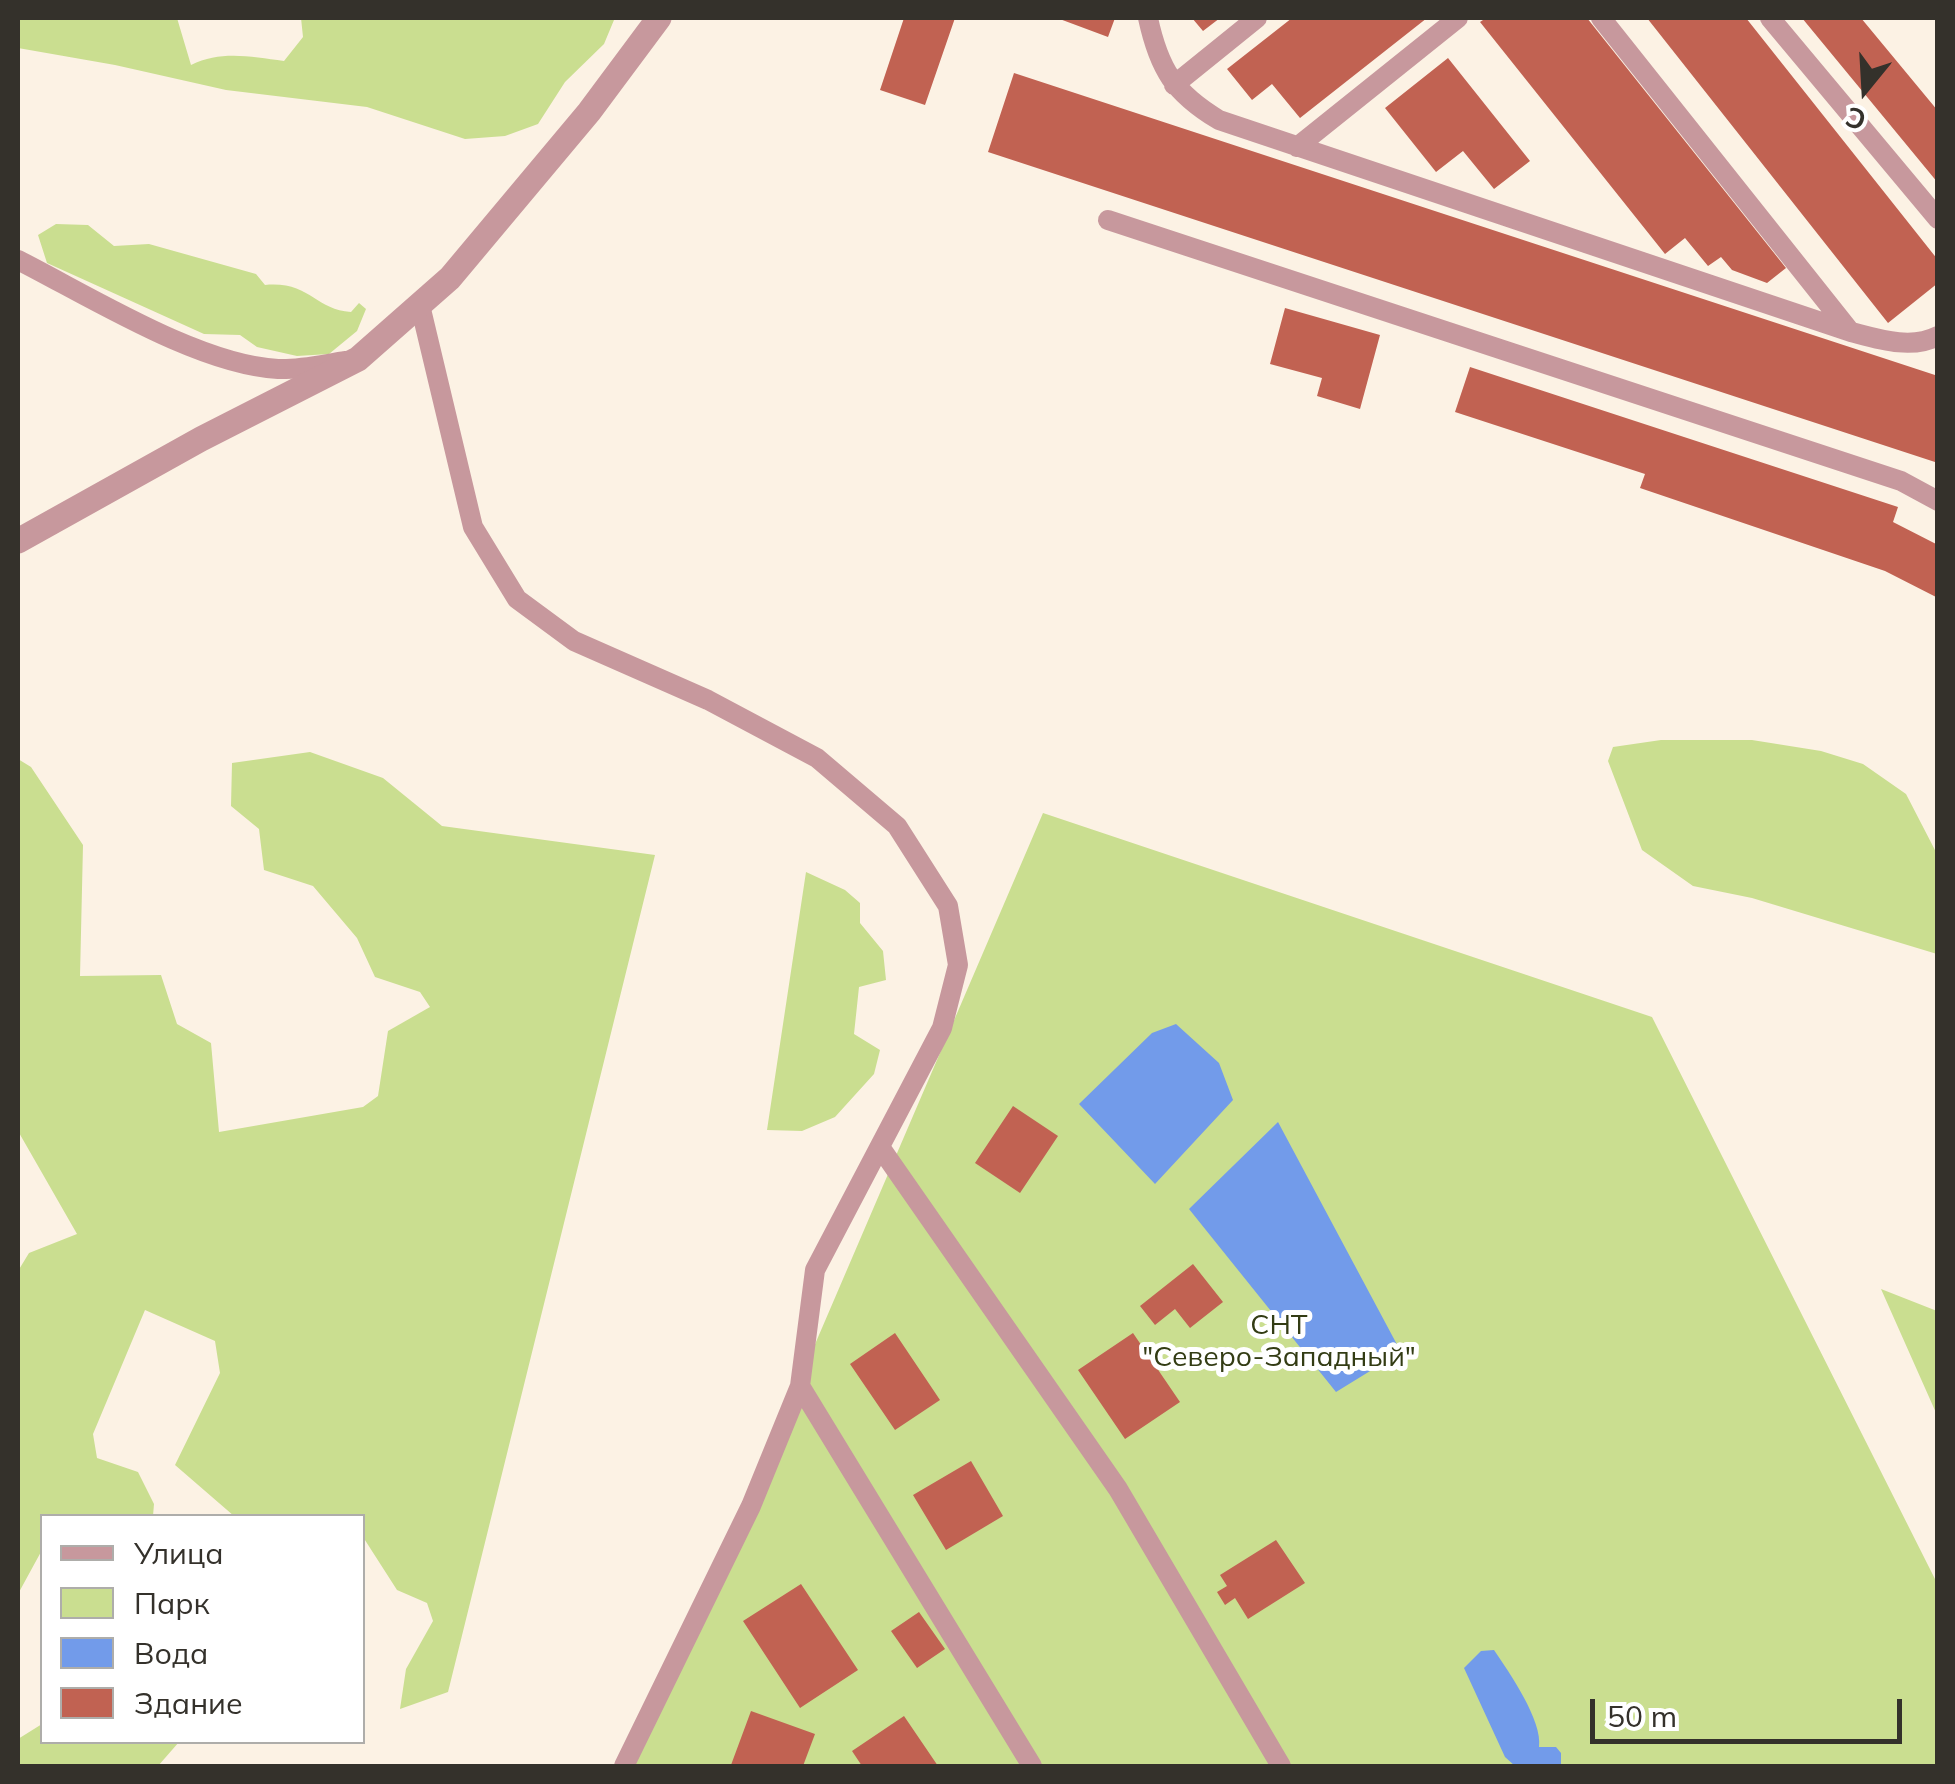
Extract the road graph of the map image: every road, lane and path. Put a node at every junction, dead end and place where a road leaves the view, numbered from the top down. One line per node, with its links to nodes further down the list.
1 (659, 18): 12 (street)
2 (1148, 18): 7 (lane)
3 (1257, 18): 7 (lane)
4 (1458, 18): 8 (lane)
5 (1601, 18): 13 (lane)
6 (1770, 18): 9 (lane)
7 (1174, 86): 8 (lane)
8 (1297, 147): 13 (lane)
9 (1938, 218)
10 (1108, 220): 16 (lane)
11 (18, 260): 15 (lane)
12 (420, 305): 15 (street); 18 (lane)
13 (1851, 332): 14 (lane)
14 (1938, 336)
15 (358, 359): 17 (street)
16 (1938, 501)
17 (18, 542)
18 (880, 1147): 19 (lane); 22 (lane)
19 (800, 1386): 20 (lane); 21 (lane)
20 (624, 1766)
21 (1032, 1766)
22 (1280, 1766)

